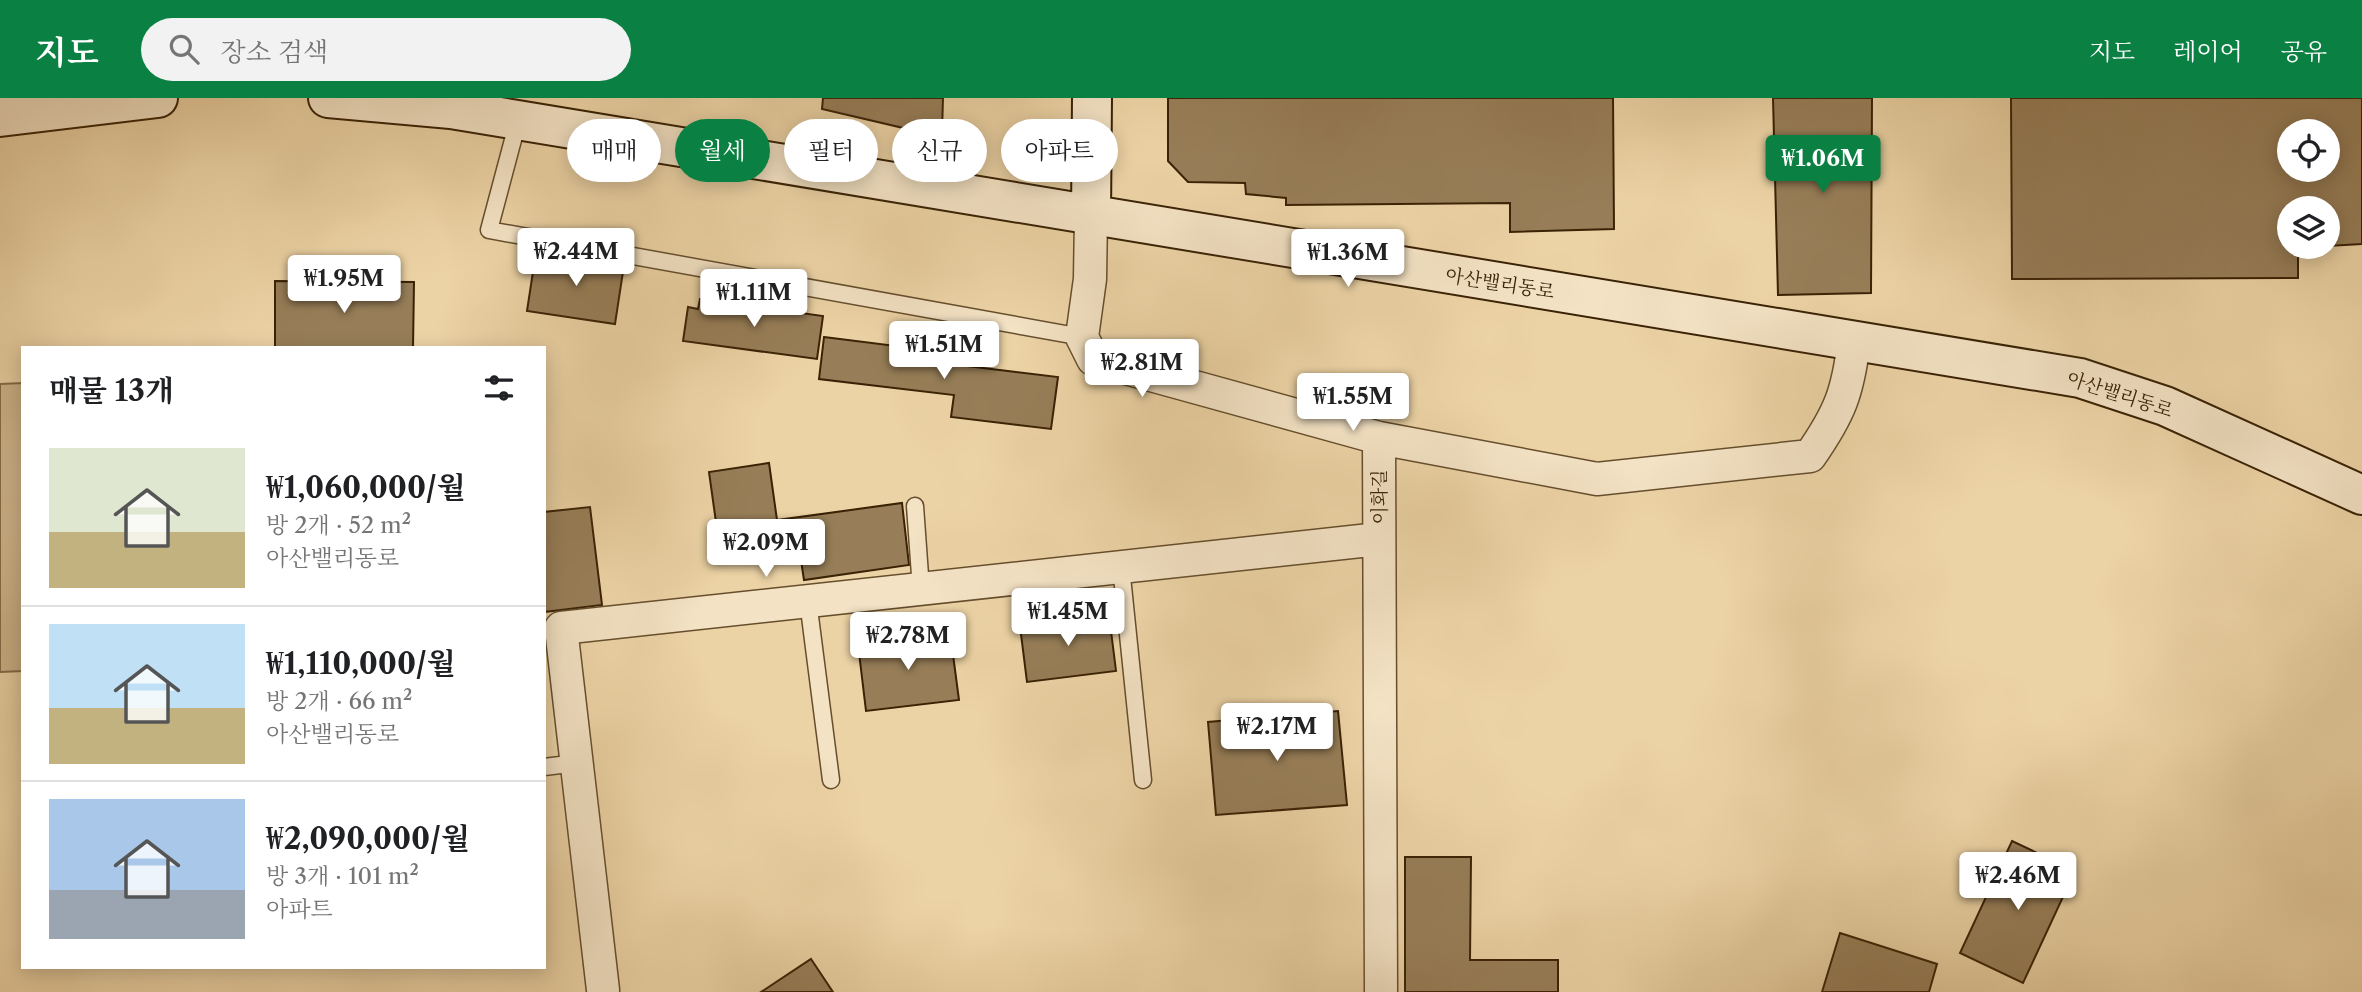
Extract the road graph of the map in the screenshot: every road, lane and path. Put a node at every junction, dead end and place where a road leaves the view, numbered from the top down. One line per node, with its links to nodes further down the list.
1 (158, 98): 4 (street)
2 (328, 98): 5 (street, 아산밸리동로)
3 (1092, 98): 6 (street)
4 (0, 117)
5 (518, 121): 6 (street, 아산밸리동로); 7 (lane)
6 (1091, 216): 7 (street); 8 (street, 아산밸리동로)
7 (1082, 337): 9 (street)
8 (1854, 341): 9 (street); 10 (street, 아산밸리동로)
9 (1379, 438): 12 (street, 이화길)
10 (2362, 495)
11 (915, 506): 14 (lane)
12 (1379, 539): 13 (street); 21 (street, 이화길)
13 (1121, 567): 14 (street); 19 (lane)
14 (921, 589): 15 (street)
15 (808, 601): 16 (street); 18 (lane)
16 (577, 763): 17 (lane); 20 (street)
17 (546, 767)
18 (831, 780)
19 (1143, 780)
20 (594, 991)
21 (1381, 992)

